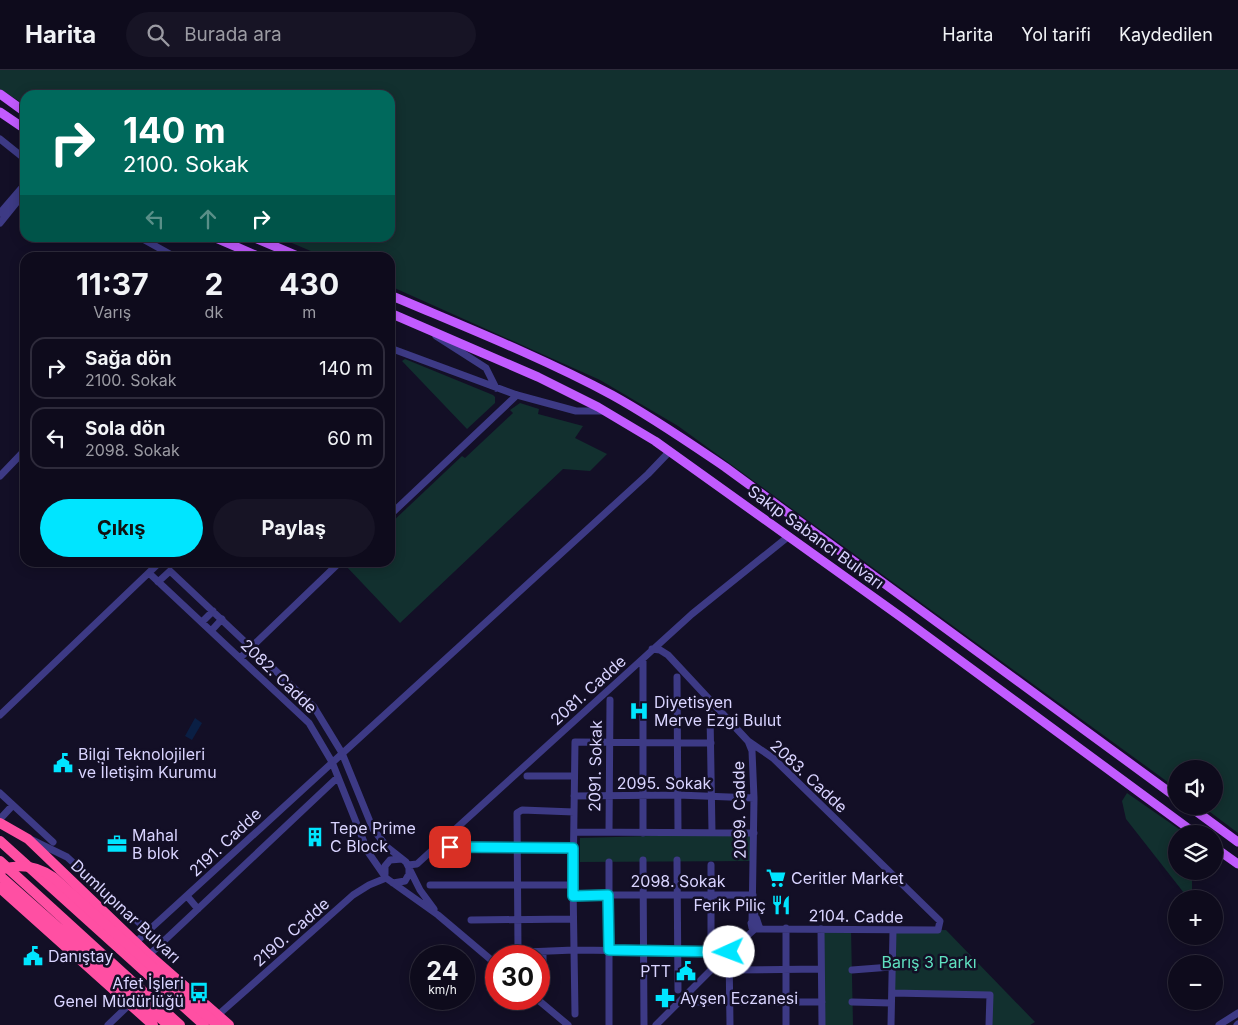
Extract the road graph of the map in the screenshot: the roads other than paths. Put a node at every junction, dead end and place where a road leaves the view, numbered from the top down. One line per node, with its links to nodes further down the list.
1 (0, 94): 2 (main road)
2 (20, 108)
3 (0, 112): 4 (main road)
4 (20, 126)
5 (0, 139): 6 (street)
6 (20, 154)
7 (20, 190): 9 (street)
8 (20, 198): 10 (street)
9 (0, 213)
10 (0, 223)
11 (148, 242): 14 (street)
12 (225, 242): 15 (main road)
13 (264, 242): 16 (main road)
14 (167, 252)
15 (248, 252)
16 (288, 252)
17 (395, 297): 55 (main road, Sakıp Sabancı Bulvarı)
18 (395, 315): 19 (main road, Sakıp Sabancı Bulvarı)
19 (422, 326): 21 (street); 23 (main road, Sakıp Sabancı Bulvarı)
20 (395, 350): 21 (street)
21 (496, 388): 22 (street)
22 (518, 395): 23 (street); 27 (street)
23 (604, 411): 24 (main road, Sakıp Sabancı Bulvarı)
24 (670, 451): 28 (main road, Sakıp Sabancı Bulvarı); 50 (street, 2191. Cadde)
25 (20, 455): 26 (street)
26 (0, 476)
27 (395, 510)
28 (789, 536): 38 (street, 2081. Cadde); 67 (main road, Sakıp Sabancı Bulvarı)
29 (156, 567): 31 (street)
30 (335, 567): 37 (street)
31 (150, 574): 32 (street, 2082. Cadde); 44 (street)
32 (158, 582): 33 (street, 2082. Cadde); 35 (street, 2082. Cadde)
33 (213, 611): 34 (street, 2082. Cadde); 35 (street)
34 (222, 619): 36 (street); 37 (street, 2082. Cadde)
35 (202, 622): 36 (street, 2082. Cadde)
36 (211, 631): 39 (street, 2082. Cadde)
37 (251, 646): 39 (street); 50 (street, 2082. Cadde)
38 (652, 649): 40 (street, 2081. Cadde); 45 (street, 2083. Cadde)
39 (240, 658): 51 (street, 2082. Cadde)
40 (643, 659): 47 (street); 78 (street, 2081. Cadde)
41 (677, 677): 48 (street)
42 (610, 700): 46 (street, 2091. Sokak)
43 (710, 714): 49 (street)
44 (0, 715)
45 (748, 741): 62 (street, 2099. Cadde); 114 (street, 2083. Cadde)
46 (609, 743): 47 (street); 53 (street); 60 (street, 2091. Sokak)
47 (644, 743): 48 (street); 61 (street)
48 (678, 743): 49 (street); 58 (street)
49 (711, 743): 59 (street)
50 (342, 754): 51 (street, 2191. Cadde); 82 (street, 2082. Cadde)
51 (332, 762): 54 (street, 2082. Cadde); 101 (street, 2191. Cadde)
52 (527, 776): 53 (street)
53 (574, 776): 57 (street)
54 (338, 777): 92 (street, 2082. Cadde); 106 (street)
55 (1168, 791)
56 (0, 793): 63 (street)
57 (574, 796): 60 (street, 2095. Sokak); 64 (street)
58 (678, 796): 59 (street, 2095. Sokak); 61 (street, 2095. Sokak); 70 (street)
59 (712, 796): 62 (street, 2095. Sokak); 71 (street)
60 (608, 797): 61 (street, 2095. Sokak); 69 (street, 2091. Sokak)
61 (642, 797): 72 (street)
62 (754, 798): 73 (street, 2099. Cadde)
63 (13, 805): 66 (street); 76 (street)
64 (574, 812): 68 (street); 79 (street)
65 (1201, 815): 77 (main road)
66 (0, 821): 74 (highway, Dumlupınar Bulvarı)
67 (1184, 825)
68 (574, 832): 69 (street); 80 (street)
69 (608, 832): 72 (street)
70 (678, 832): 71 (street); 72 (street)
71 (712, 832): 73 (street)
72 (643, 833)
73 (754, 833): 100 (street, 2099. Cadde)
74 (28, 839): 115 (street); 117 (highway, Dumlupınar Bulvarı)
75 (0, 841): 150 (highway, Dumlupınar Bulvarı)
76 (53, 842)
77 (1238, 842)
78 (434, 847): 79 (street); 88 (street, 2081. Cadde)
79 (517, 847): 80 (street); 94 (street)
80 (573, 848): 95 (street)
81 (1223, 853): 87 (main road)
82 (403, 859): 88 (street, 2082. Cadde); 92 (street)
83 (643, 860): 98 (street)
84 (677, 860): 99 (street)
85 (0, 861): 149 (highway)
86 (609, 862): 97 (street)
87 (1238, 864)
88 (408, 865): 92 (street); 107 (street, 2082. Cadde)
89 (711, 865): 103 (street)
90 (0, 870): 145 (highway, bridge)
91 (0, 876): 148 (highway)
92 (388, 878): 107 (street, 2082. Cadde); 145 (street, 2190. Cadde)
93 (430, 885): 94 (street)
94 (517, 885): 95 (street); 108 (street)
95 (572, 885): 102 (street)
96 (0, 888): 105 (highway)
97 (608, 895): 98 (street, 2098. Sokak); 102 (street, 2098. Sokak); 120 (street)
98 (642, 895): 99 (street, 2098. Sokak); 122 (street)
99 (677, 895): 103 (street, 2098. Sokak); 123 (street)
100 (753, 895): 103 (street, 2098. Sokak); 111 (street, 2099. Cadde)
101 (187, 896): 106 (street); 115 (street, 2191. Cadde)
102 (573, 896): 109 (street)
103 (712, 896): 125 (street)
104 (0, 898): 105 (main road)
105 (14, 900): 141 (highway)
106 (198, 909): 126 (street)
107 (438, 915): 127 (street, 2082. Cadde)
108 (517, 919): 109 (street); 110 (street); 118 (street)
109 (573, 919): 119 (street)
110 (471, 920)
111 (755, 924): 112 (street, 2104. Cadde); 124 (street)
112 (786, 928): 113 (street, 2104. Cadde); 130 (street)
113 (821, 929): 116 (street, 2104. Cadde); 131 (street)
114 (938, 930): 116 (street, 2104. Cadde)
115 (148, 931): 117 (street, 2191. Cadde)
116 (893, 931): 128 (street)
117 (136, 942): 126 (highway, Dumlupınar Bulvarı)
118 (518, 945)
119 (574, 950): 120 (street); 121 (street); 144 (street)
120 (609, 950): 122 (street); 153 (street)
121 (550, 952)
122 (642, 952): 123 (street); 154 (street)
123 (678, 952): 125 (street); 133 (street)
124 (729, 952): 125 (street); 129 (street); 155 (street)
125 (711, 953)
126 (149, 955): 145 (highway, Dumlupınar Bulvarı)
127 (485, 955)
128 (891, 968): 132 (street); 134 (street)
129 (730, 970): 130 (street); 138 (street)
130 (787, 970): 131 (street); 139 (street)
131 (821, 970): 136 (street)
132 (852, 970)
133 (678, 990)
134 (892, 993): 140 (street); 160 (street)
135 (690, 1002): 138 (street)
136 (822, 1002): 139 (street); 158 (street)
137 (852, 1002): 140 (street)
138 (730, 1003): 139 (street); 156 (street)
139 (786, 1003): 157 (street)
140 (891, 1003): 159 (street)
141 (130, 1004): 146 (street); 147 (highway)
142 (550, 1010): 152 (street)
143 (1238, 1013): 161 (street)
144 (575, 1014)
145 (218, 1020): 151 (highway, Dumlupınar Bulvarı)
146 (108, 1025)
147 (153, 1025)
148 (168, 1025)
149 (180, 1025)
150 (204, 1025)
151 (229, 1025)
152 (568, 1025)
153 (609, 1025)
154 (644, 1025)
155 (656, 1025)
156 (730, 1025)
157 (786, 1025)
158 (822, 1025)
159 (891, 1025)
160 (989, 1025)
161 (1219, 1025)

